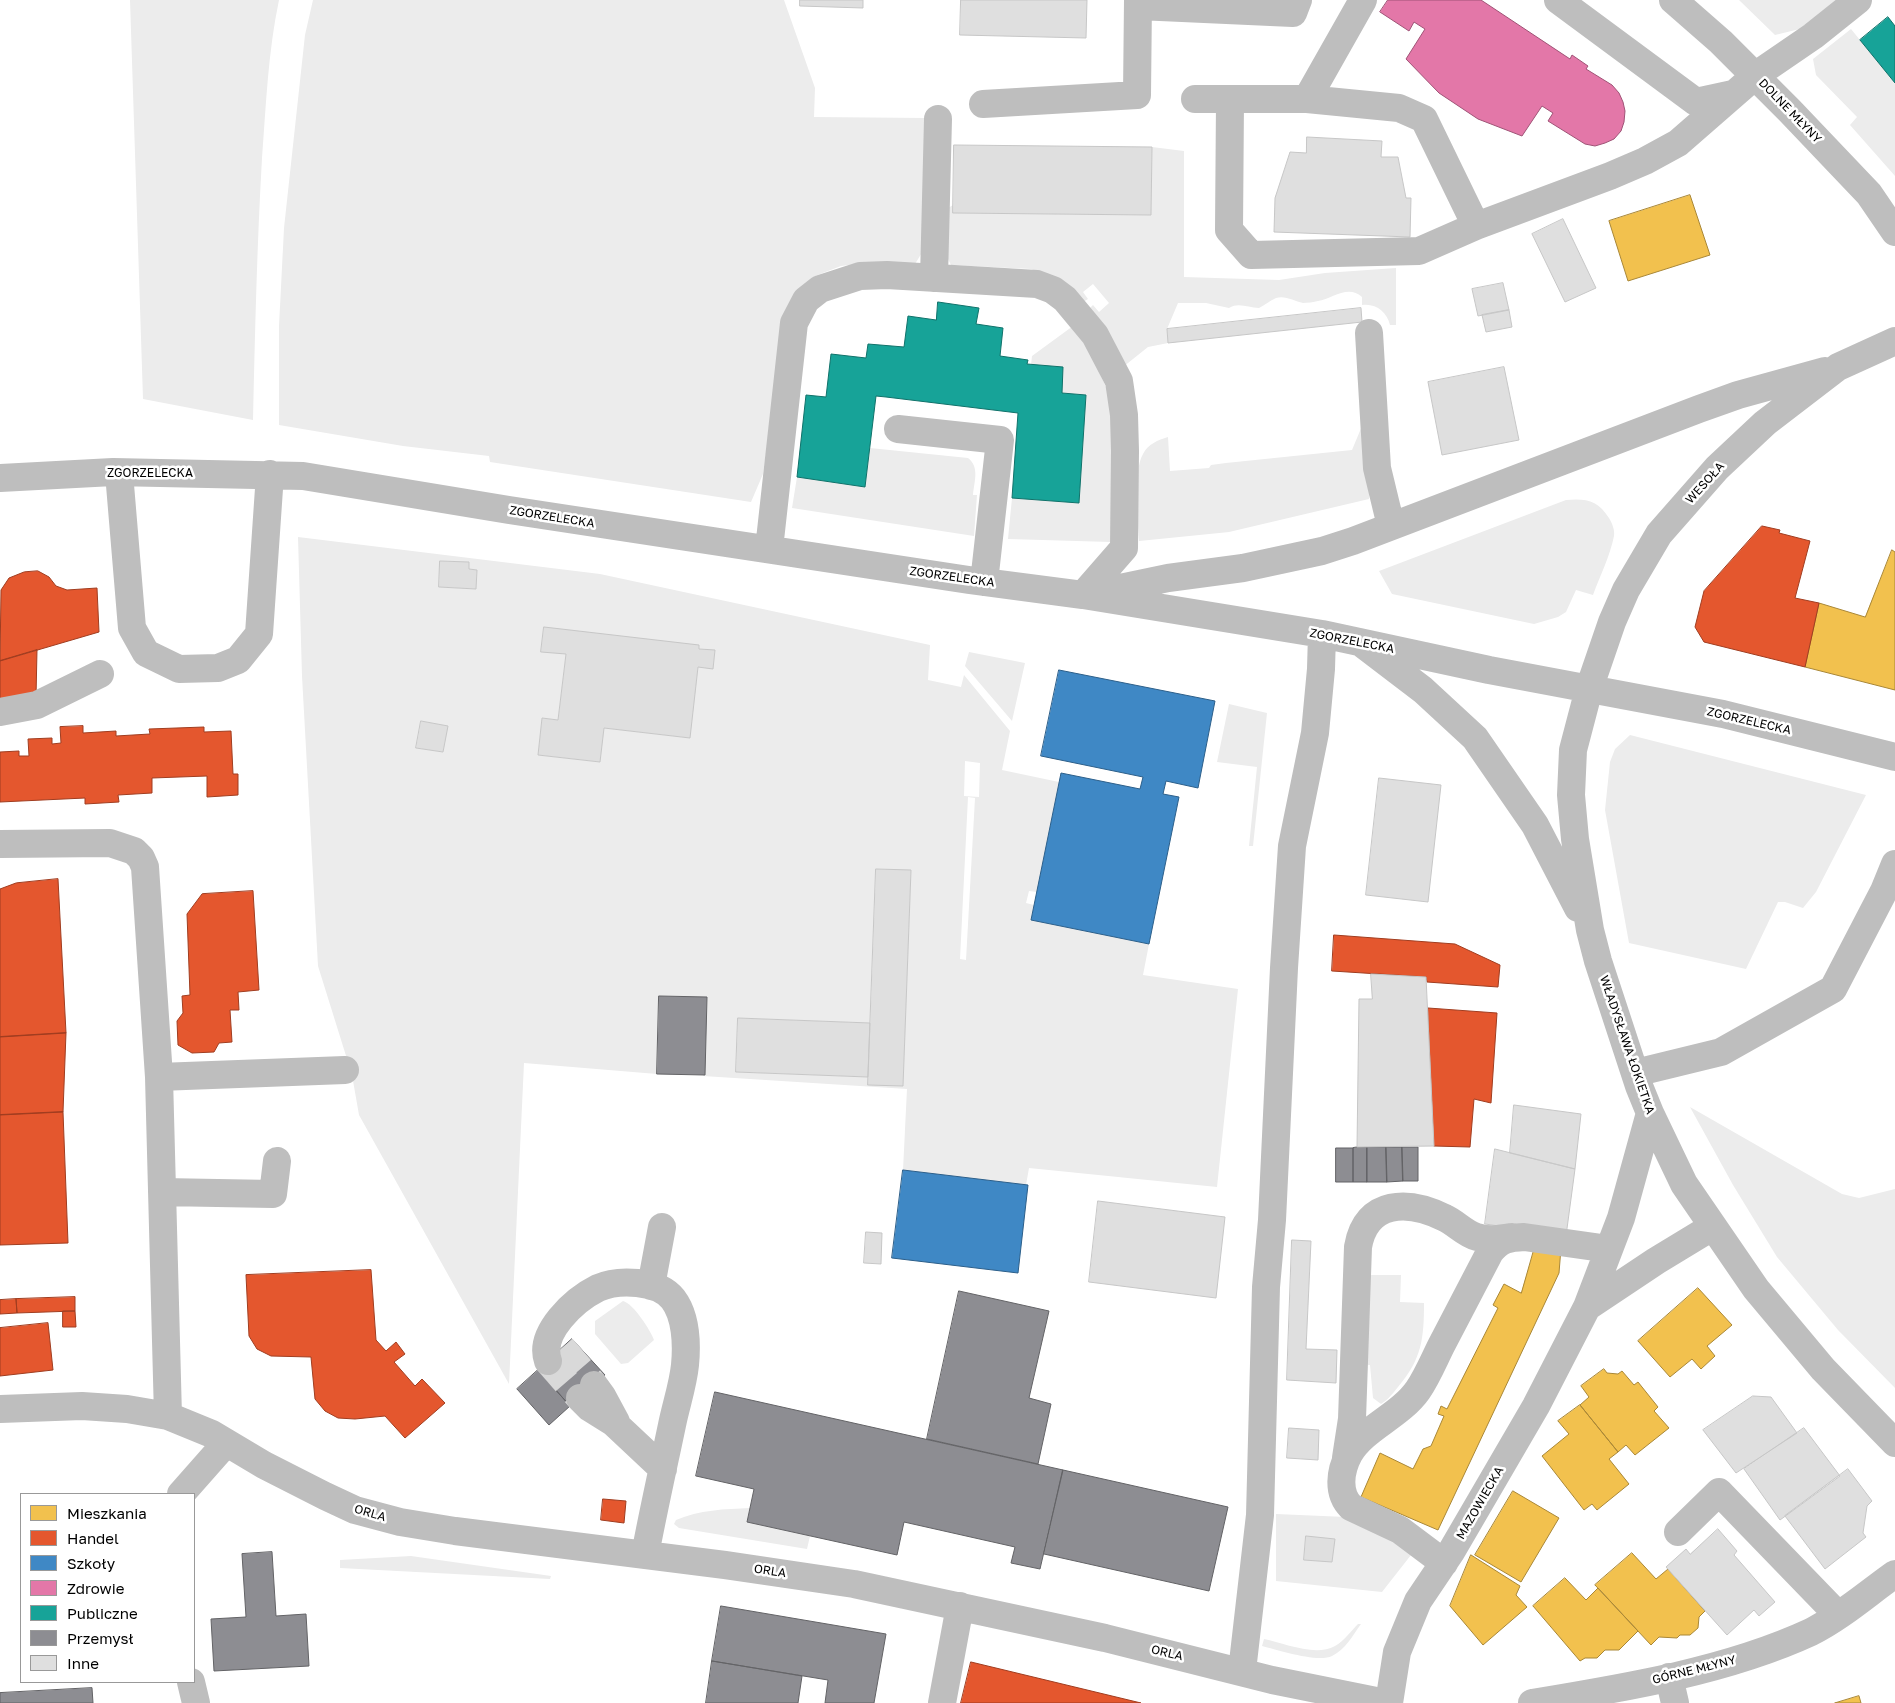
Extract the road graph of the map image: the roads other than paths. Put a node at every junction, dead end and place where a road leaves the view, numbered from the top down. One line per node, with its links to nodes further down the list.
1 (1298, 0): 6 (street)
2 (1364, 0): 8 (street)
3 (1558, 0): 7 (street)
4 (1673, 0): 7 (street, DOLNE MŁYNY)
5 (1858, 0): 7 (street)
6 (1138, 3): 11 (street)
7 (1747, 84): 13 (street); 14 (street, DOLNE MŁYNY)
8 (1307, 99): 10 (street); 13 (street)
9 (1195, 100): 10 (street)
10 (1230, 101): 13 (street)
11 (983, 104)
12 (938, 119): 15 (street)
13 (1476, 226)
14 (1895, 232)
15 (934, 278): 24 (street); 26 (street)
16 (1369, 333): 23 (street)
17 (1895, 341): 18 (street, WESOŁA)
18 (1838, 367): 23 (street); 30 (street, WESOŁA)
19 (898, 429): 25 (street)
20 (119, 473): 21 (street, ZGORZELECKA); 21 (street); 22 (street, ZGORZELECKA)
21 (270, 474): 24 (street, ZGORZELECKA)
22 (0, 478)
23 (1391, 526): 26 (street)
24 (769, 549): 25 (street, ZGORZELECKA)
25 (984, 582): 26 (street, ZGORZELECKA)
26 (1083, 595): 27 (street, ZGORZELECKA)
27 (1322, 634): 28 (street, ZGORZELECKA); 63 (street)
28 (1359, 641): 30 (street, ZGORZELECKA); 35 (street)
29 (100, 674): 31 (street)
30 (1589, 689): 32 (street, ZGORZELECKA); 35 (street, WŁADYSŁAWA ŁOKIETKA)
31 (0, 712)
32 (1895, 757)
33 (0, 844): 38 (street)
34 (1895, 864): 37 (street)
35 (1590, 930): 37 (street, WŁADYSŁAWA ŁOKIETKA)
36 (345, 1070): 38 (street)
37 (1635, 1073): 39 (street, WŁADYSŁAWA ŁOKIETKA)
38 (159, 1078): 41 (street)
39 (1650, 1113): 43 (street, WŁADYSŁAWA ŁOKIETKA); 45 (street, MAZOWIECKA)
40 (277, 1161): 41 (street)
41 (162, 1192): 51 (street)
42 (662, 1227): 46 (street)
43 (1712, 1227): 47 (street, MAZOWIECKA); 53 (street, WŁADYSŁAWA ŁOKIETKA)
44 (1512, 1237): 45 (street); 54 (street); 54 (street)
45 (1609, 1249): 47 (street, MAZOWIECKA)
46 (651, 1286): 48 (street); 55 (street)
47 (1587, 1307): 59 (street, MAZOWIECKA)
48 (555, 1355)
49 (587, 1391): 55 (street)
50 (0, 1410): 51 (street, ORLA)
51 (168, 1416): 52 (street, ORLA)
52 (226, 1443): 56 (street); 58 (street, ORLA)
53 (1895, 1443)
54 (1346, 1462): 59 (street)
55 (663, 1469): 58 (street)
56 (182, 1493)
57 (1678, 1532): 62 (street)
58 (645, 1555): 61 (street, ORLA)
59 (1444, 1562): 69 (street, MAZOWIECKA)
60 (1895, 1574): 62 (street, GÓRNE MŁYNY)
61 (960, 1606): 63 (street, ORLA); 68 (street)
62 (1838, 1615): 64 (street, GÓRNE MŁYNY)
63 (1242, 1671): 66 (street, ORLA)
64 (1670, 1677): 70 (street, GÓRNE MŁYNY); 71 (street)
65 (191, 1683): 67 (street)
66 (1328, 1698): 69 (street, ORLA)
67 (196, 1703)
68 (942, 1703)
69 (1387, 1703)
70 (1532, 1703)
71 (1675, 1703)

